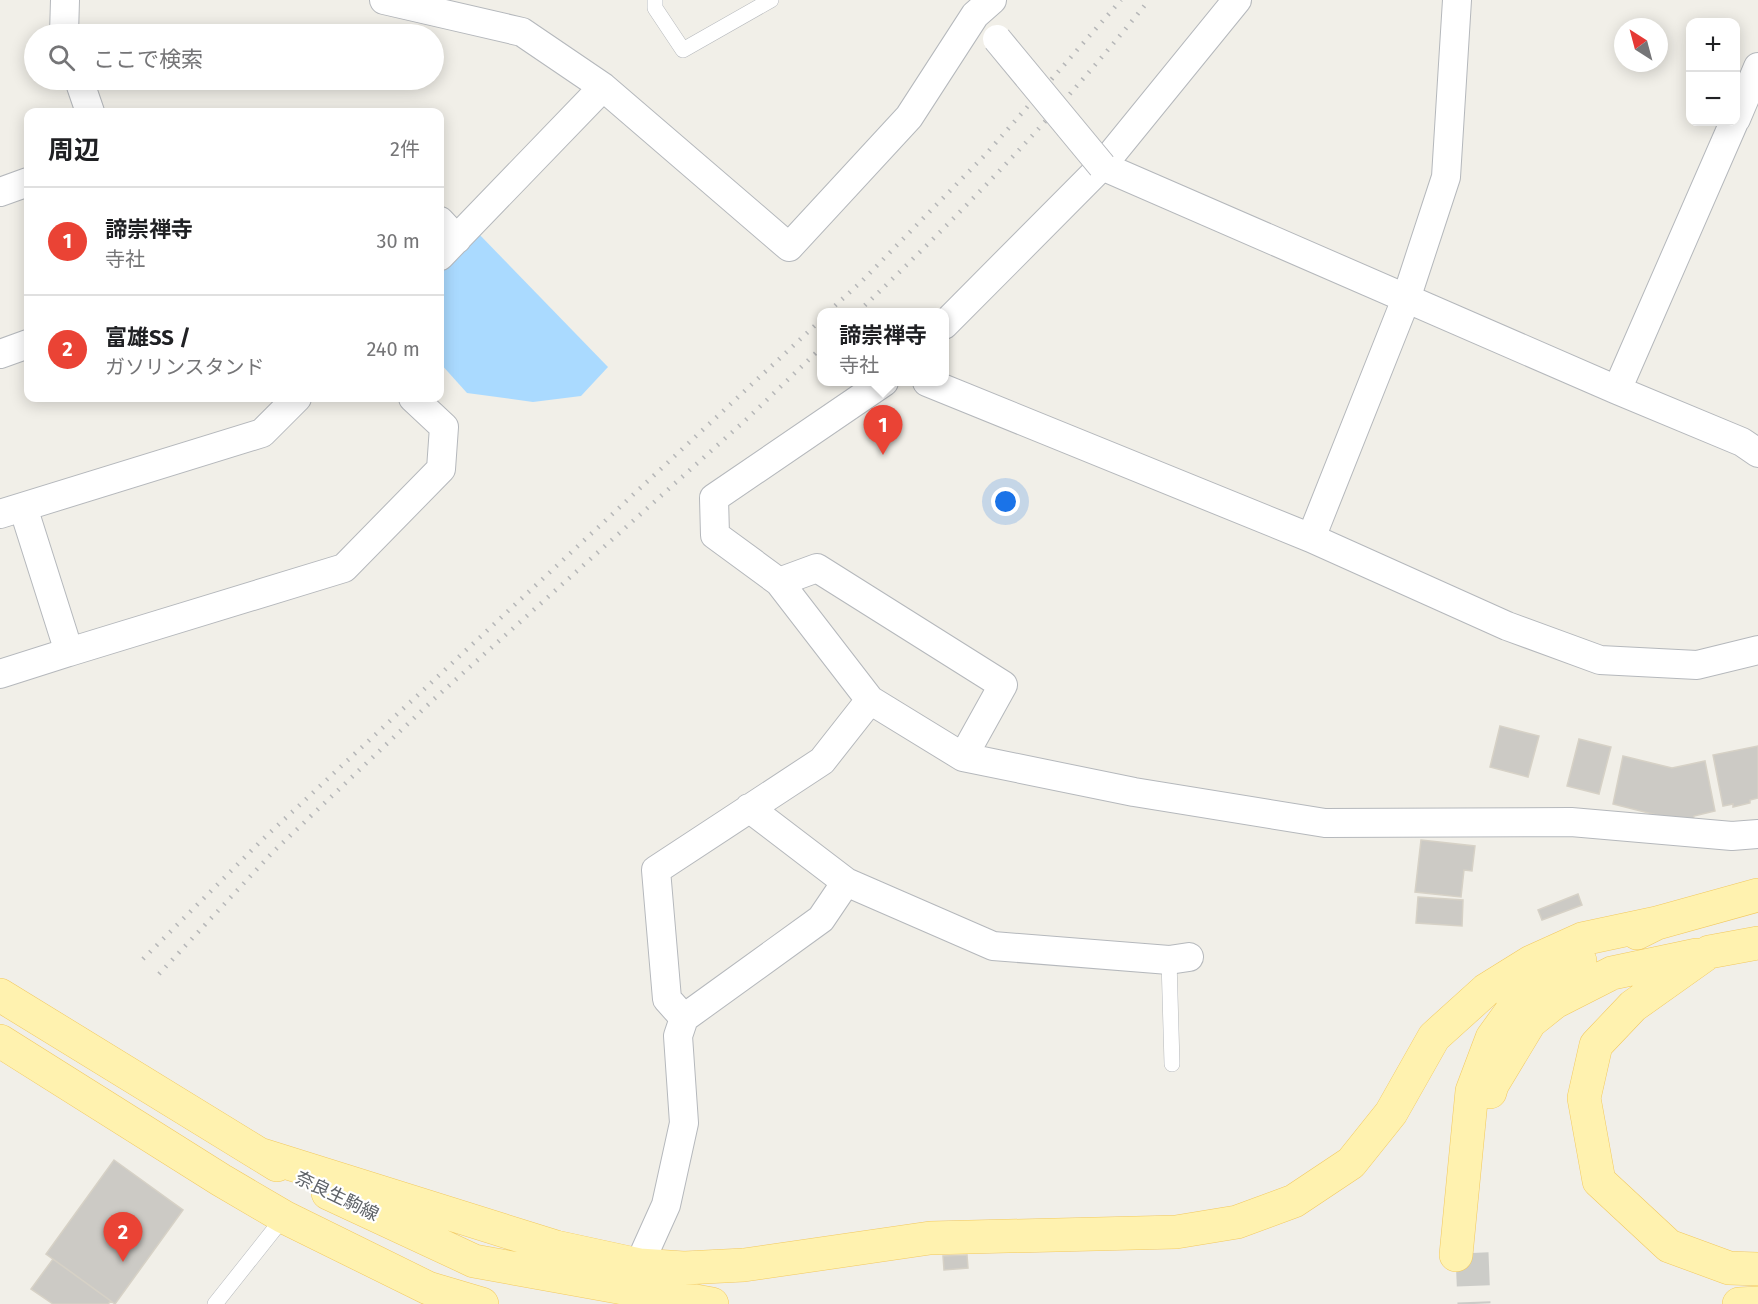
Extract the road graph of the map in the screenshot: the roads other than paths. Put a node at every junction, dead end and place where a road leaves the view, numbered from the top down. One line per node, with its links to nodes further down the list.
1 (65, 0): 8 (street)
2 (384, 0): 10 (street)
3 (655, 0): 4 (lane)
4 (771, 0)
5 (1237, 0): 15 (street)
6 (1457, 0): 19 (street)
7 (976, 5): 10 (street); 15 (street, bridge)
8 (64, 24)
9 (1758, 67): 13 (street)
10 (603, 87): 18 (street)
11 (82, 90): 12 (street)
12 (89, 108)
13 (1740, 108)
14 (1732, 126): 25 (street)
15 (1102, 166): 19 (street); 20 (street)
16 (24, 183): 17 (street)
17 (0, 192)
18 (445, 239)
19 (1406, 299): 25 (street); 30 (street)
20 (949, 322)
21 (24, 345): 22 (street)
22 (0, 354)
23 (877, 386): 31 (street)
24 (939, 386): 30 (street)
25 (1617, 390): 28 (street)
26 (293, 402): 29 (street)
27 (417, 402): 33 (street)
28 (1758, 453)
29 (12, 510): 33 (street)
30 (1311, 538): 32 (street)
31 (779, 582): 35 (street); 36 (street)
32 (1758, 650)
33 (69, 652): 34 (street)
34 (0, 674)
35 (870, 700): 36 (street); 37 (street)
36 (963, 757): 38 (street)
37 (749, 808): 39 (street); 47 (street)
38 (1758, 834)
39 (846, 882): 45 (street); 47 (street)
40 (1758, 895): 41 (main road)
41 (1657, 923): 44 (main road); 52 (main road)
42 (1758, 943): 44 (main road)
43 (1758, 949): 44 (main road)
44 (1709, 952): 53 (main road)
45 (1179, 958): 49 (lane)
46 (5, 998): 50 (main road, 奈良生駒線)
47 (684, 1018): 52 (street)
48 (0, 1041): 51 (main road)
49 (1172, 1064)
50 (259, 1154): 52 (main road); 57 (main road, 奈良生駒線)
51 (284, 1216): 55 (lane); 56 (main road)
52 (639, 1265)
53 (1758, 1269)
54 (1758, 1303): 58 (main road)
55 (215, 1304)
56 (482, 1304)
57 (712, 1304)
58 (1739, 1304)

